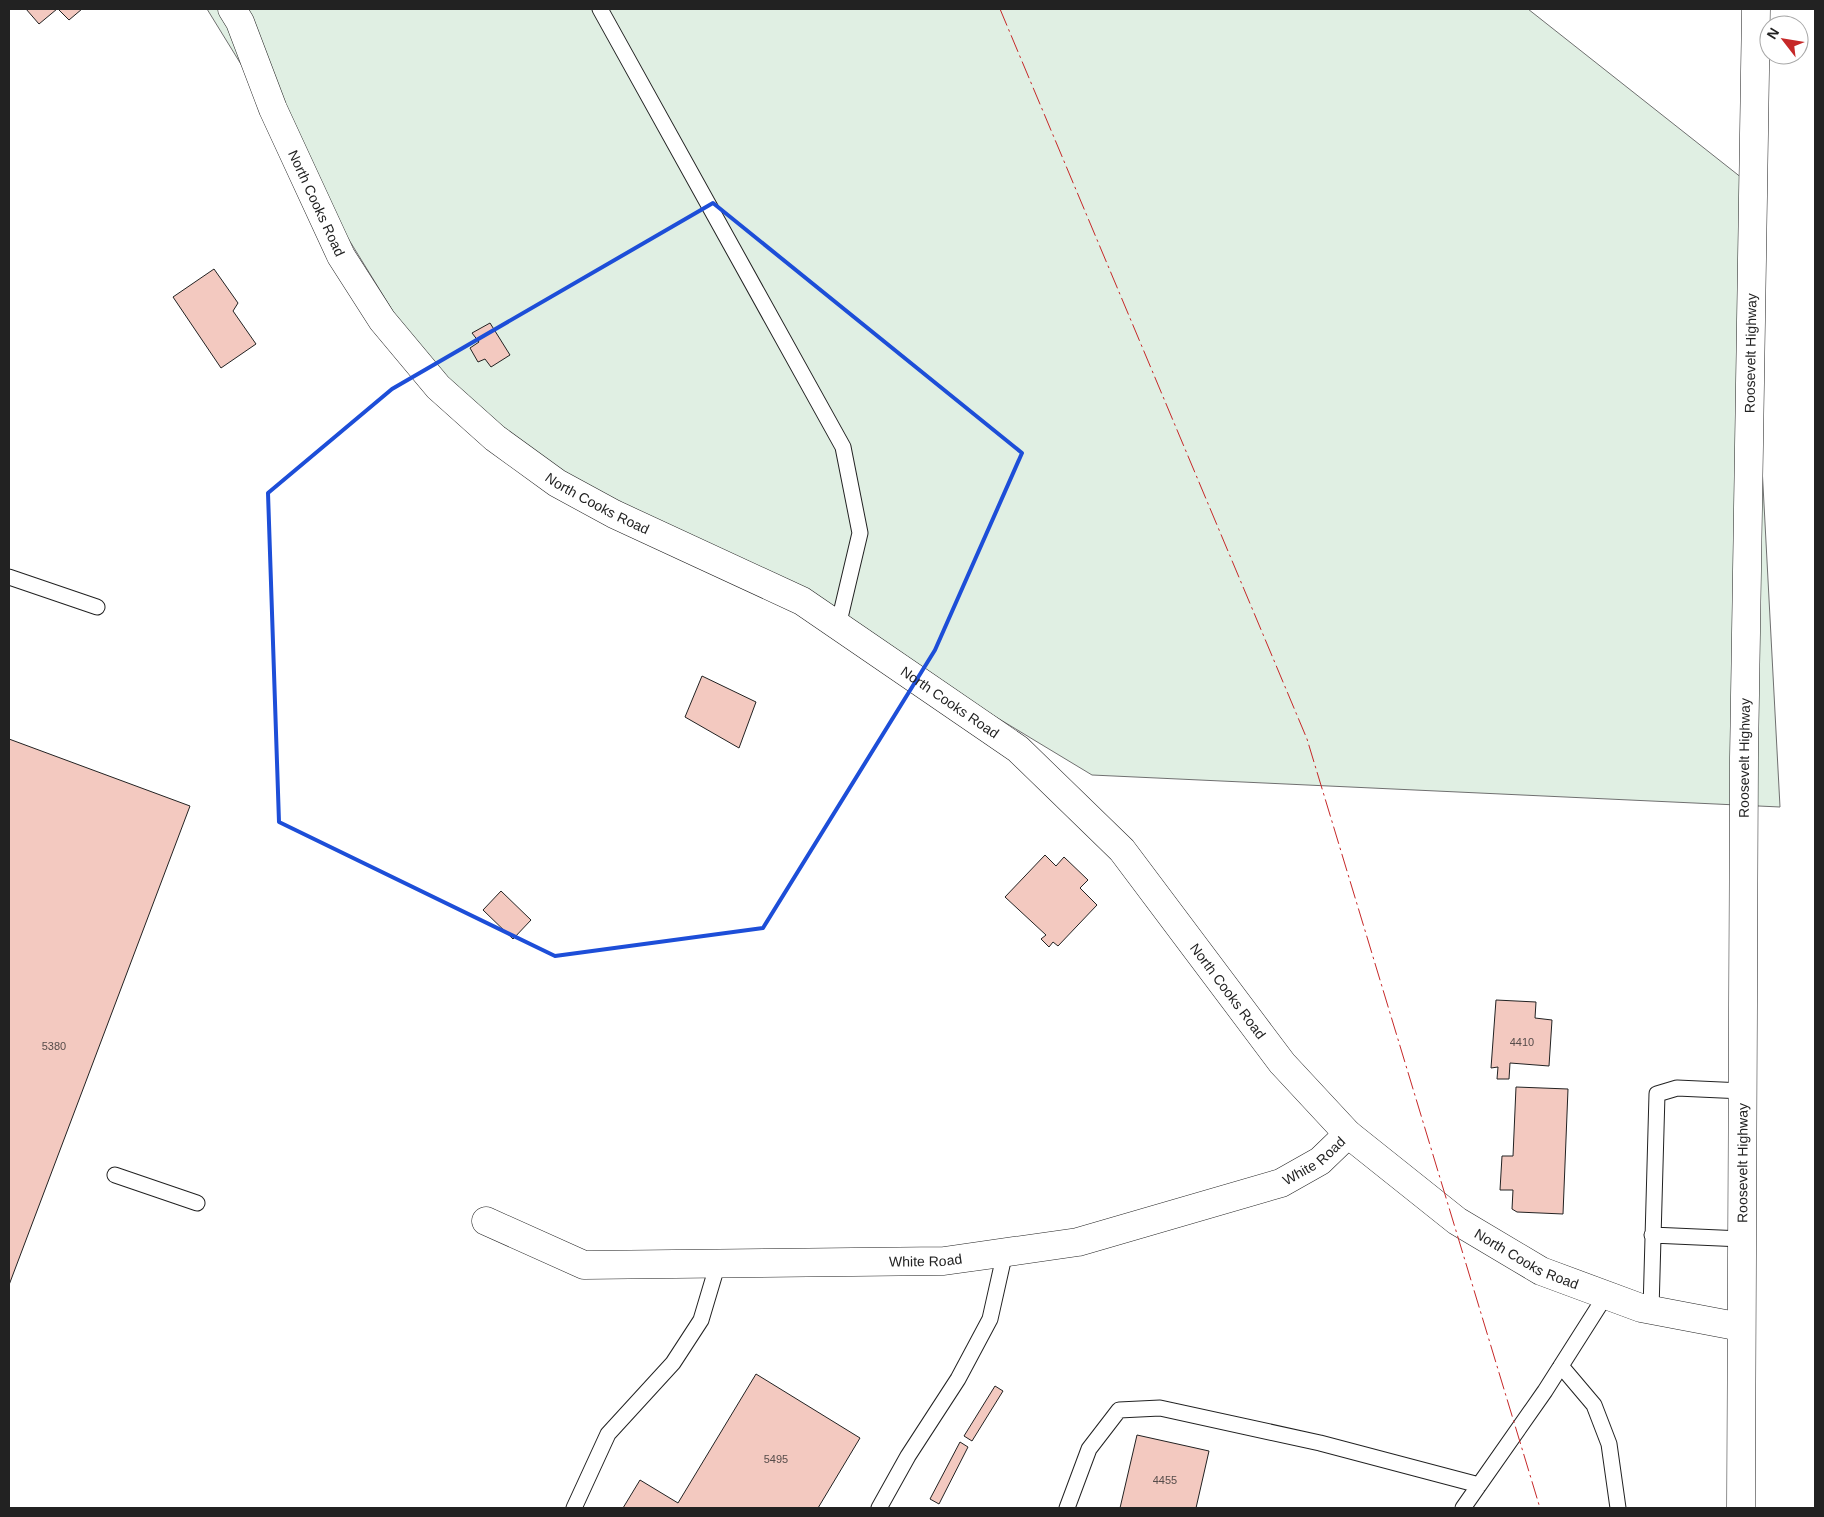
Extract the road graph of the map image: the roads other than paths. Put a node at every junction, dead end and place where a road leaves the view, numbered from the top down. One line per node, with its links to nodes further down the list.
1 (232, 9): 6 (street, North Cooks Road)
2 (600, 9): 6 (lane)
3 (1756, 9): 7 (street, Roosevelt Highway)
4 (9, 576): 5 (lane)
5 (97, 607)
6 (838, 626): 8 (street, North Cooks Road)
7 (1742, 1091): 12 (lane); 13 (street, Roosevelt Highway)
8 (1348, 1134): 14 (street, White Road); 16 (street, North Cooks Road)
9 (115, 1175): 10 (lane)
10 (197, 1203)
11 (486, 1221): 15 (street, White Road)
12 (1652, 1235): 13 (lane); 17 (lane)
13 (1742, 1239): 18 (street, Roosevelt Highway)
14 (1005, 1252): 15 (street, White Road); 22 (lane)
15 (718, 1263): 21 (lane)
16 (1606, 1295): 17 (street, North Cooks Road); 19 (lane)
17 (1651, 1310): 18 (street, North Cooks Road)
18 (1741, 1327): 26 (street, Roosevelt Highway)
19 (1561, 1366): 20 (lane); 25 (lane)
20 (1479, 1485): 23 (lane); 24 (lane)
21 (574, 1508)
22 (879, 1508)
23 (1067, 1508)
24 (1463, 1508)
25 (1618, 1508)
26 (1741, 1508)

